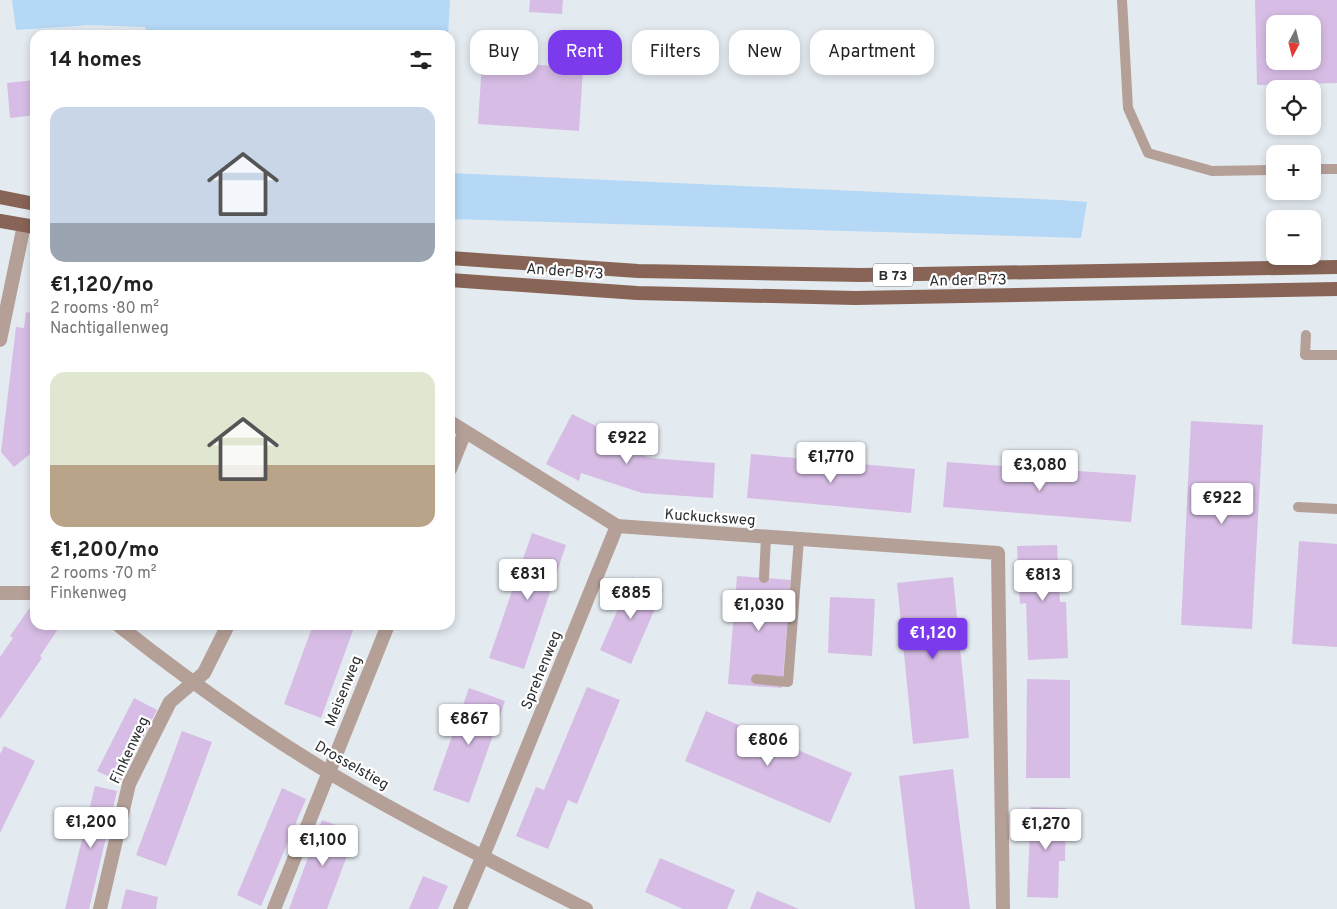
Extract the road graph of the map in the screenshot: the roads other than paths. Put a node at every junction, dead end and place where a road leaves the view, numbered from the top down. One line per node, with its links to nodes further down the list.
1 (1122, 0): 4 (lane)
2 (1321, 169): 3 (lane)
3 (1337, 169)
4 (1266, 170)
5 (0, 197): 6 (main road)
6 (30, 203)
7 (0, 221): 8 (main road)
8 (29, 226): 14 (street)
9 (455, 258): 10 (main road, An der B 73 / B 73)
10 (1337, 267)
11 (455, 280): 12 (main road, An der B 73 / B 73)
12 (1337, 289)
13 (1306, 335): 15 (lane)
14 (0, 340)
15 (1337, 355)
16 (455, 425): 17 (street, Kuckucksweg)
17 (465, 432): 18 (street); 21 (street, Kuckucksweg)
18 (455, 457)
19 (1298, 507): 20 (lane)
20 (1337, 508)
21 (616, 526): 22 (street, Kuckucksweg); 33 (street, Sprehenweg)
22 (766, 537): 23 (street, Kuckucksweg); 24 (lane)
23 (799, 539): 30 (lane); 38 (street, Kuckucksweg)
24 (764, 578)
25 (0, 592): 26 (street)
26 (30, 593)
27 (124, 630): 31 (street, Drosselstieg)
28 (226, 630): 31 (street, Finkenweg)
29 (386, 630): 32 (street, Meisenweg)
30 (756, 679)
31 (193, 684): 32 (street, Drosselstieg); 34 (street, Finkenweg)
32 (328, 772): 33 (street, Drosselstieg); 35 (street, Meisenweg)
33 (483, 857): 36 (street, Sprehenweg); 37 (street, Drosselstieg)
34 (100, 909)
35 (274, 909)
36 (460, 909)
37 (586, 909)
38 (1003, 909)

